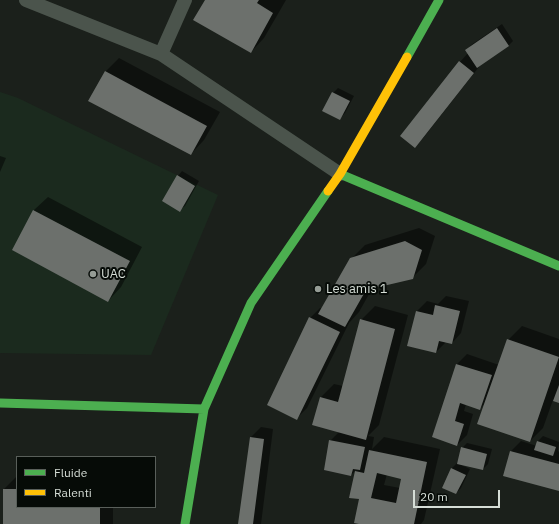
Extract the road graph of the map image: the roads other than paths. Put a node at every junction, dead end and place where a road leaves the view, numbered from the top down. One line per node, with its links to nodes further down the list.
1 (26, 0): 4 (lane)
2 (185, 0): 4 (lane)
3 (439, 0): 5 (street)
4 (161, 54): 5 (lane)
5 (340, 174): 6 (street); 8 (street)
6 (559, 266)
7 (0, 403): 8 (street)
8 (204, 409): 9 (street)
9 (185, 524)

